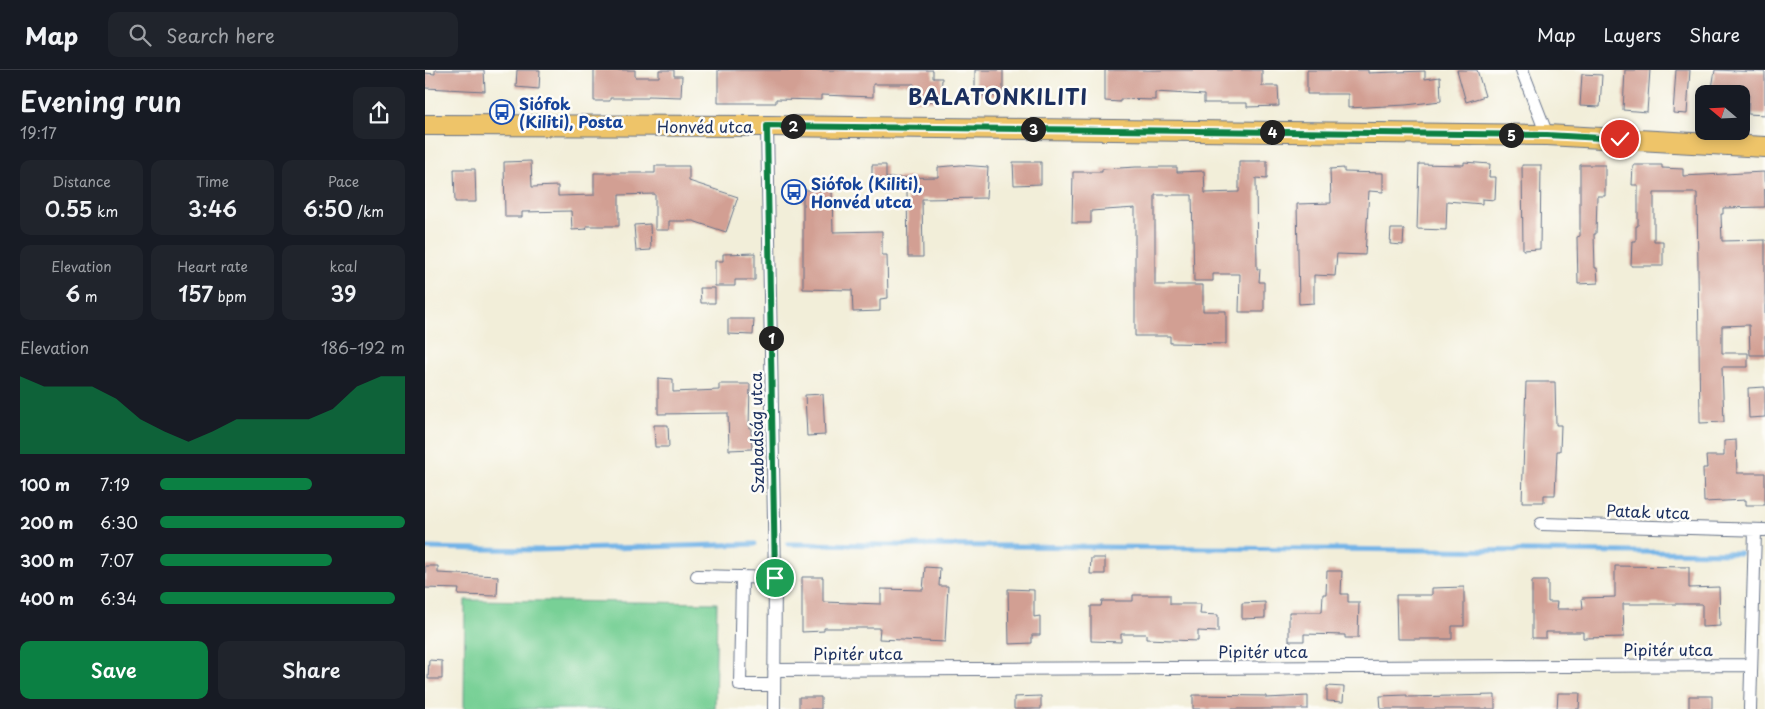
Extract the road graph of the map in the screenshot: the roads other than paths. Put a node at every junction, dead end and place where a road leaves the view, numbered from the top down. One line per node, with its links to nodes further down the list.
1 (1522, 70): 4 (street)
2 (425, 125): 3 (main road, Honvéd utca)
3 (767, 126): 4 (main road, Honvéd utca); 10 (street, Szabadság utca)
4 (1547, 135): 5 (main road, Honvéd utca)
5 (1765, 147)
6 (1541, 524): 7 (street, Patak utca)
7 (1760, 530): 11 (street, Patak utca)
8 (697, 576): 9 (street)
9 (742, 577): 10 (street); 13 (street)
10 (775, 578): 12 (street, Szabadság utca)
11 (1751, 665): 12 (street, Pipitér utca); 15 (street, Patak utca)
12 (774, 670): 13 (street, Szabadság utca)
13 (774, 685): 14 (street, Szabadság utca)
14 (774, 709)
15 (1750, 709)

